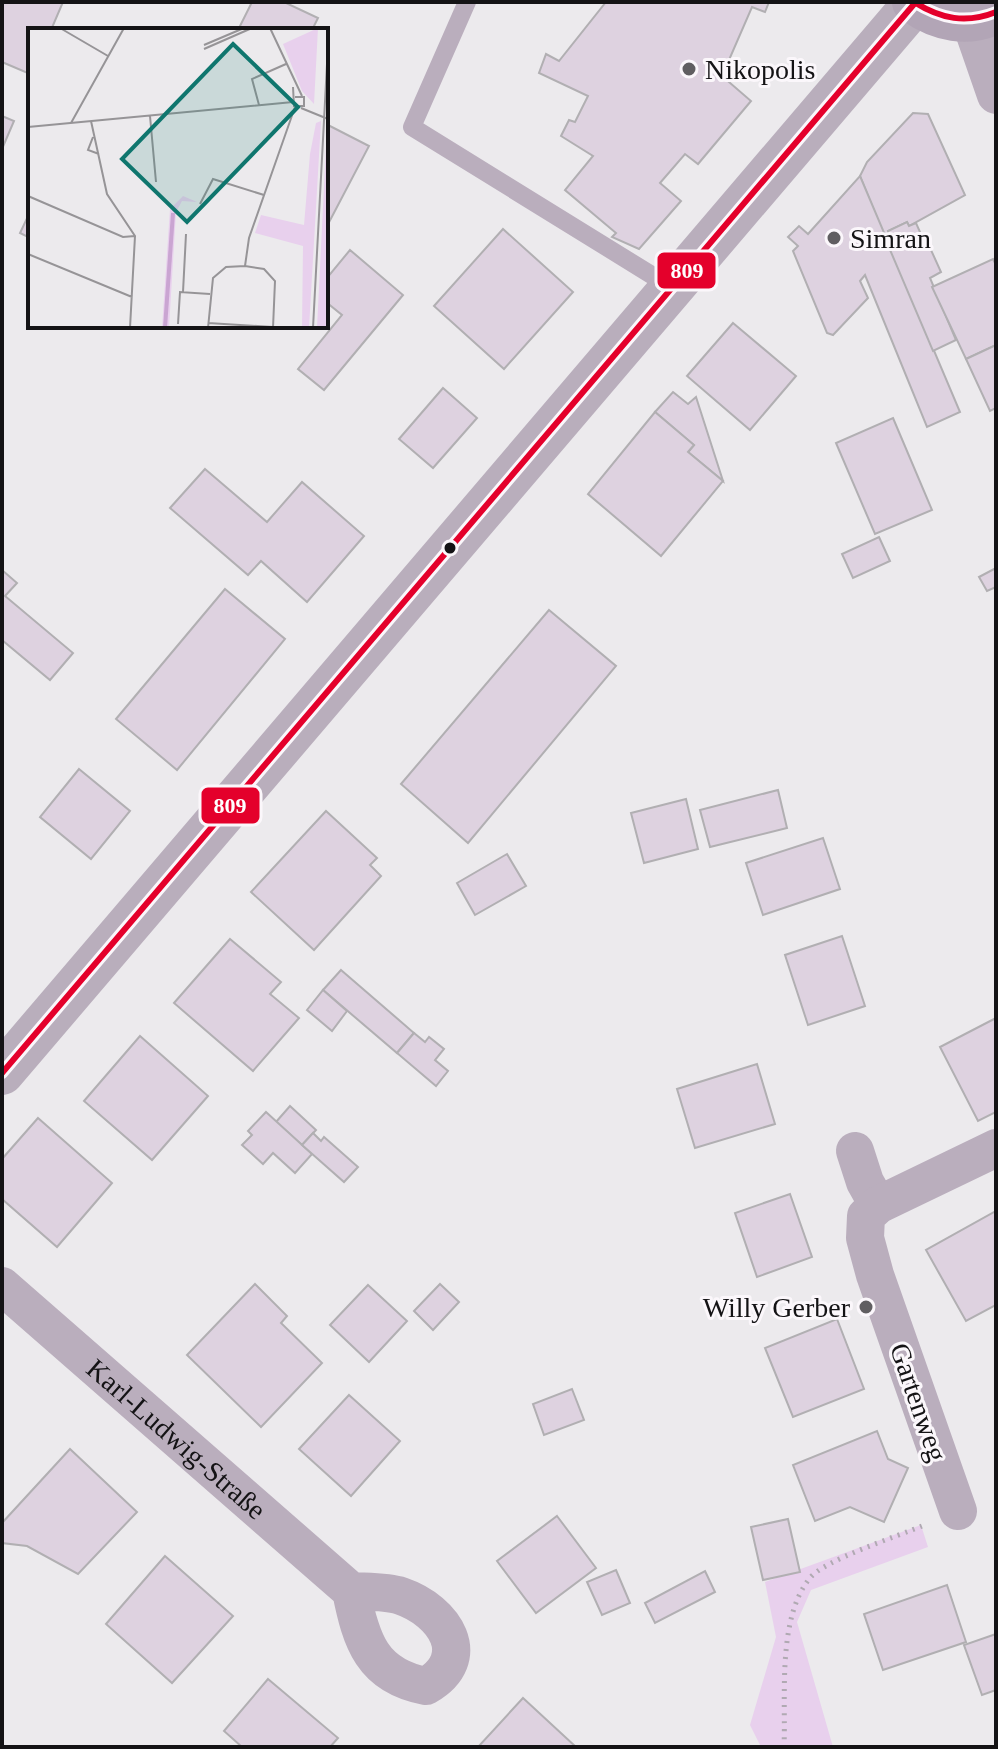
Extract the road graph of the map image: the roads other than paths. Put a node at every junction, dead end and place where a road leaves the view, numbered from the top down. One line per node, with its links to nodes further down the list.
1 (467, 2): 5 (lane)
2 (915, 3): 3 (main road); 5 (main road)
3 (983, 16): 4 (street)
4 (996, 95)
5 (671, 287): 6 (main road)
6 (2, 1073)
7 (996, 1148): 9 (street)
8 (855, 1151): 9 (street)
9 (878, 1205): 11 (street, Gartenweg)
10 (2, 1286): 12 (street, Karl-Ludwig-Straße)
11 (958, 1511)
12 (351, 1591)

